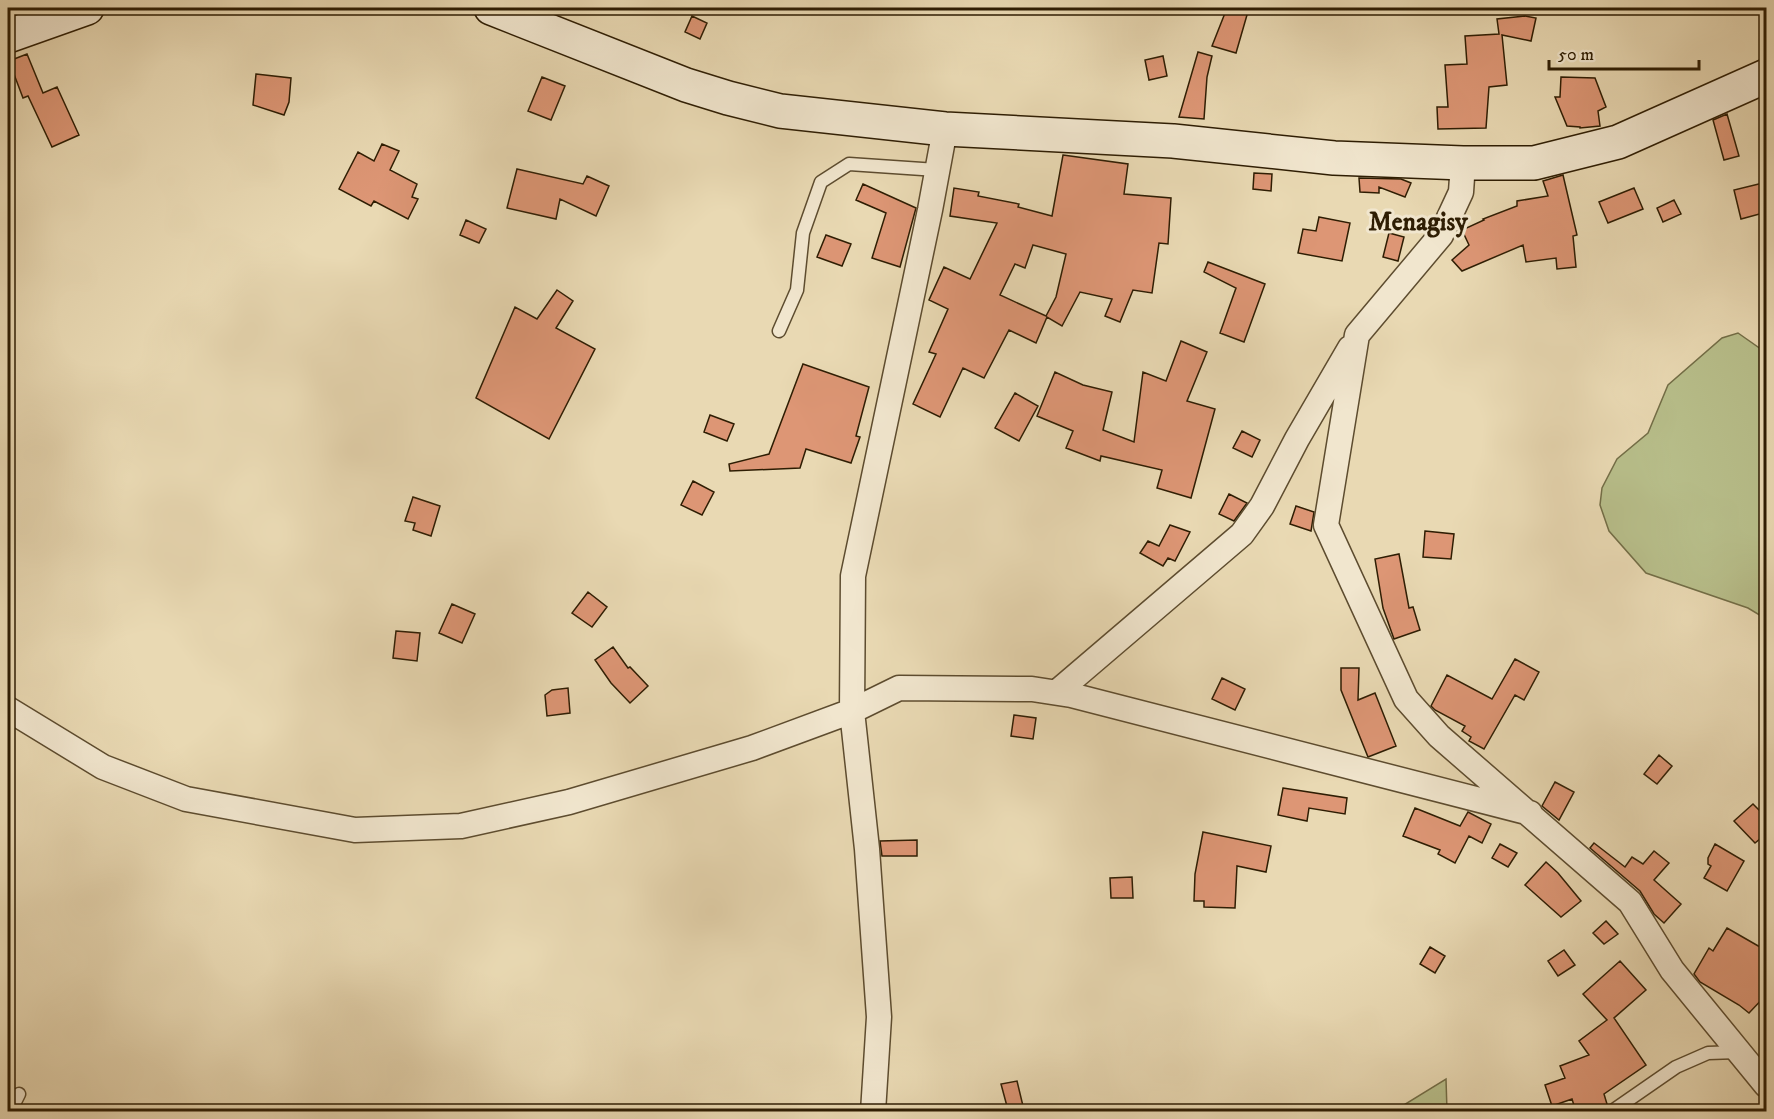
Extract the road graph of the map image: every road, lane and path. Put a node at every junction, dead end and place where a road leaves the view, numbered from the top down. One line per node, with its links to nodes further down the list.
1 (87, 8): 3 (main road)
2 (491, 8): 5 (main road)
3 (8, 36)
4 (1767, 76): 6 (main road)
5 (945, 129): 6 (main road); 7 (street)
6 (1463, 163): 9 (street)
7 (937, 170): 8 (lane); 12 (street)
8 (779, 331)
9 (1357, 335): 10 (street); 13 (street)
10 (1057, 692): 12 (street); 13 (street)
11 (8, 709): 12 (street)
12 (852, 711): 18 (street)
13 (1530, 813): 14 (street)
14 (1738, 1052): 15 (street); 19 (lane)
15 (1767, 1085)
16 (19, 1094): 17 (lane)
17 (10, 1112)
18 (873, 1112)
19 (1611, 1112)

